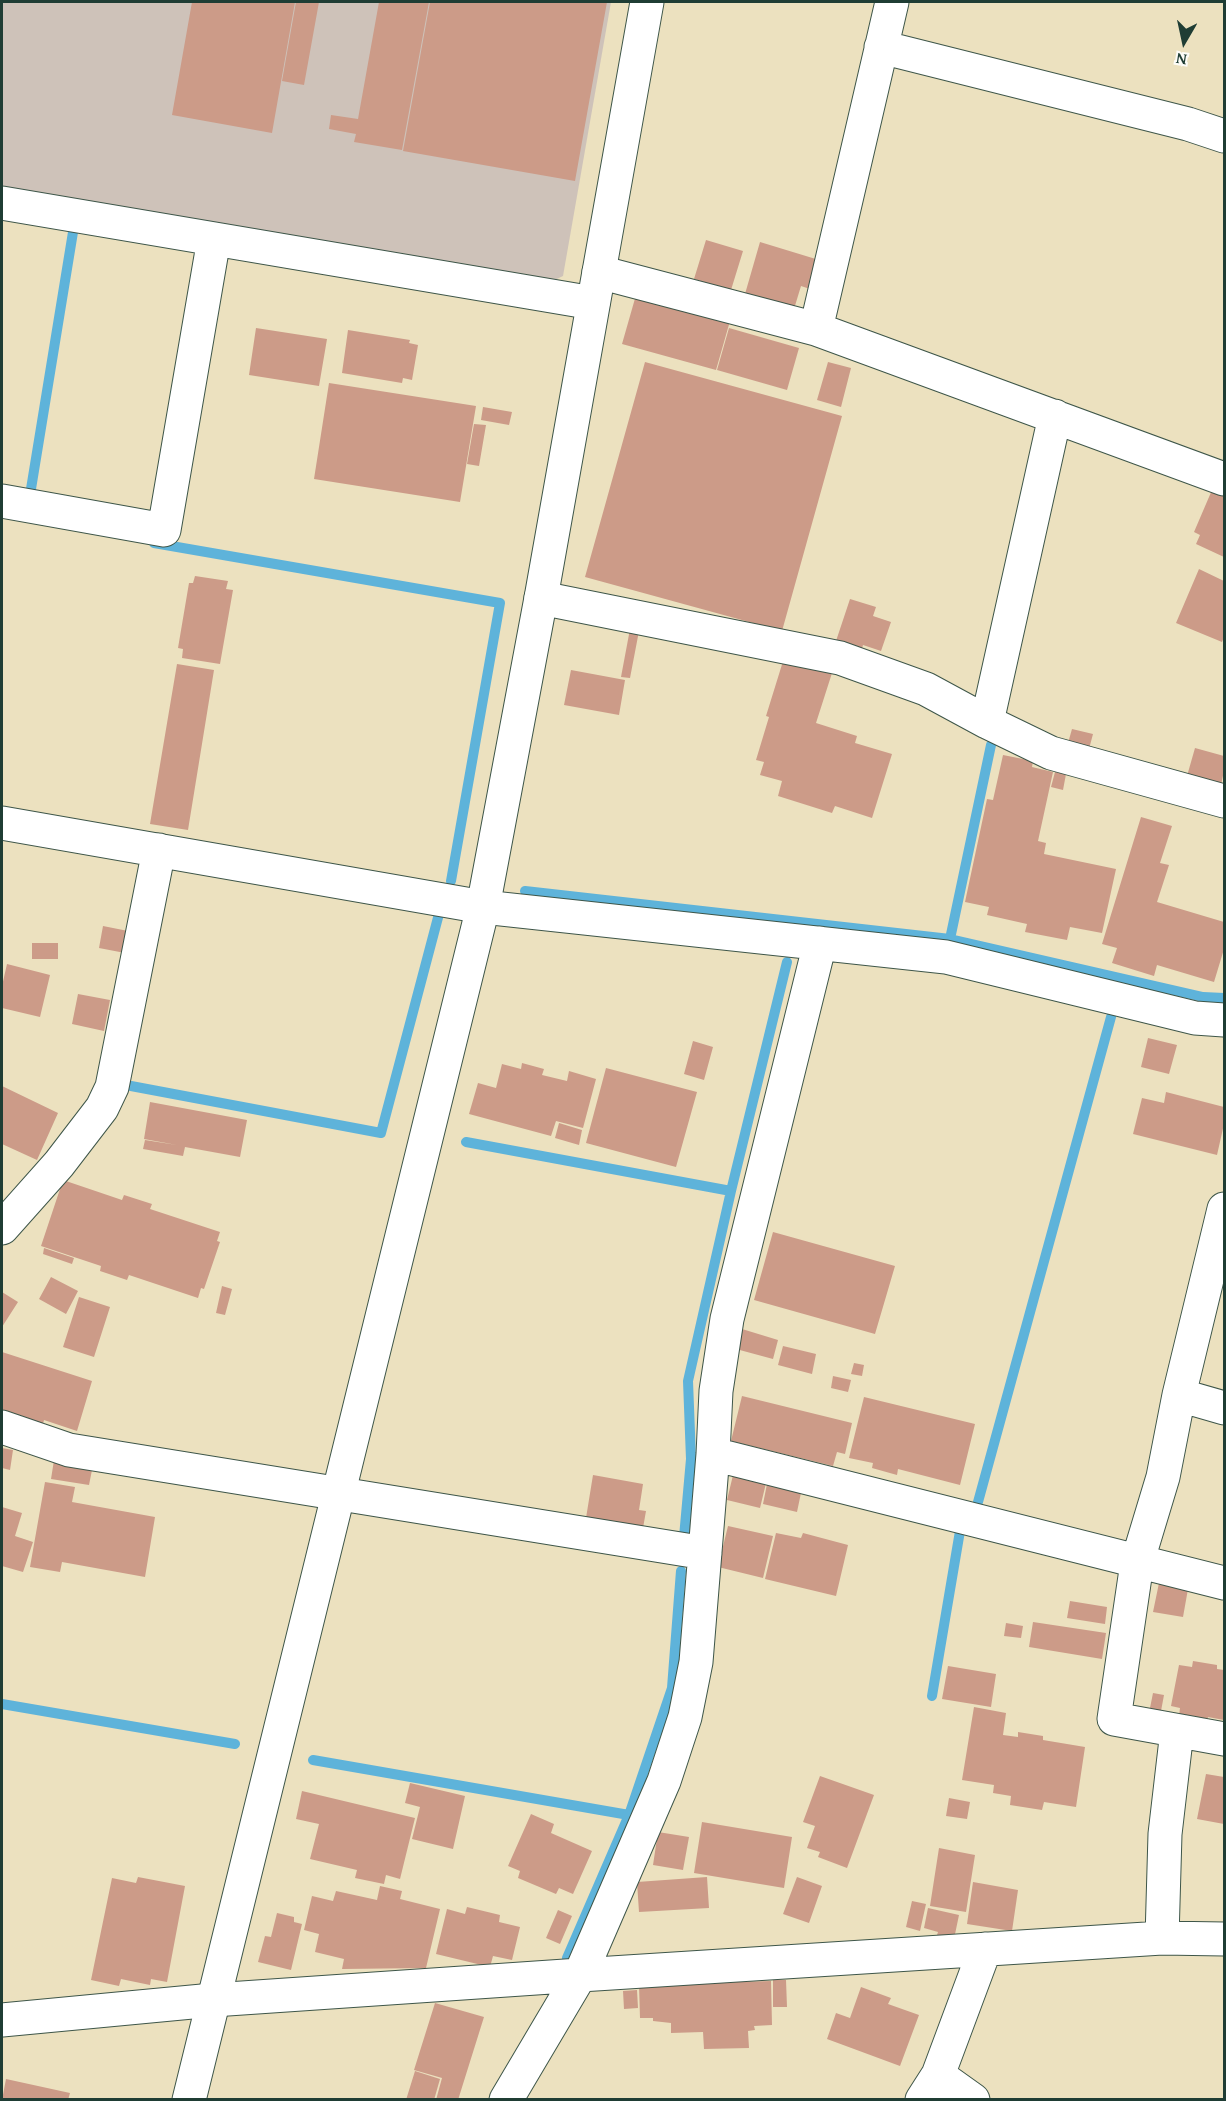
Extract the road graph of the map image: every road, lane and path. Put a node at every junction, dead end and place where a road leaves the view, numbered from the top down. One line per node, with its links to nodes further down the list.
1 (647, 2): 7 (street)
2 (892, 2): 3 (street)
3 (881, 47): 4 (street); 8 (street)
4 (1224, 136)
5 (2, 203): 6 (street)
6 (214, 239): 7 (street); 11 (street)
7 (596, 288): 8 (street); 12 (street)
8 (816, 329): 9 (street)
9 (1055, 416): 10 (street); 13 (street)
10 (1224, 479)
11 (2, 501)
12 (541, 598): 13 (street); 17 (street)
13 (987, 722): 14 (street)
14 (1224, 801)
15 (2, 823): 16 (street)
16 (159, 850): 17 (street); 21 (street)
17 (483, 907): 18 (street); 26 (street)
18 (820, 942): 19 (street); 25 (street)
19 (1224, 1020)
20 (1224, 1209): 22 (street)
21 (2, 1228)
22 (1179, 1395): 23 (street); 28 (street)
23 (1224, 1408)
24 (2, 1427): 26 (street)
25 (713, 1454): 27 (street); 28 (street)
26 (338, 1492): 27 (street); 36 (street)
27 (705, 1553): 35 (street)
28 (1137, 1563): 29 (street); 30 (street)
29 (1224, 1583)
30 (1177, 1731): 31 (street); 32 (street)
31 (1224, 1739)
32 (1162, 1938): 33 (street); 34 (street)
33 (1224, 1939)
34 (985, 1949): 35 (street); 38 (street)
35 (580, 1975): 36 (street); 40 (street)
36 (213, 2000): 37 (street); 39 (street)
37 (2, 2020)
38 (930, 2087): 41 (street)
39 (189, 2100)
40 (506, 2100)
41 (973, 2100)

